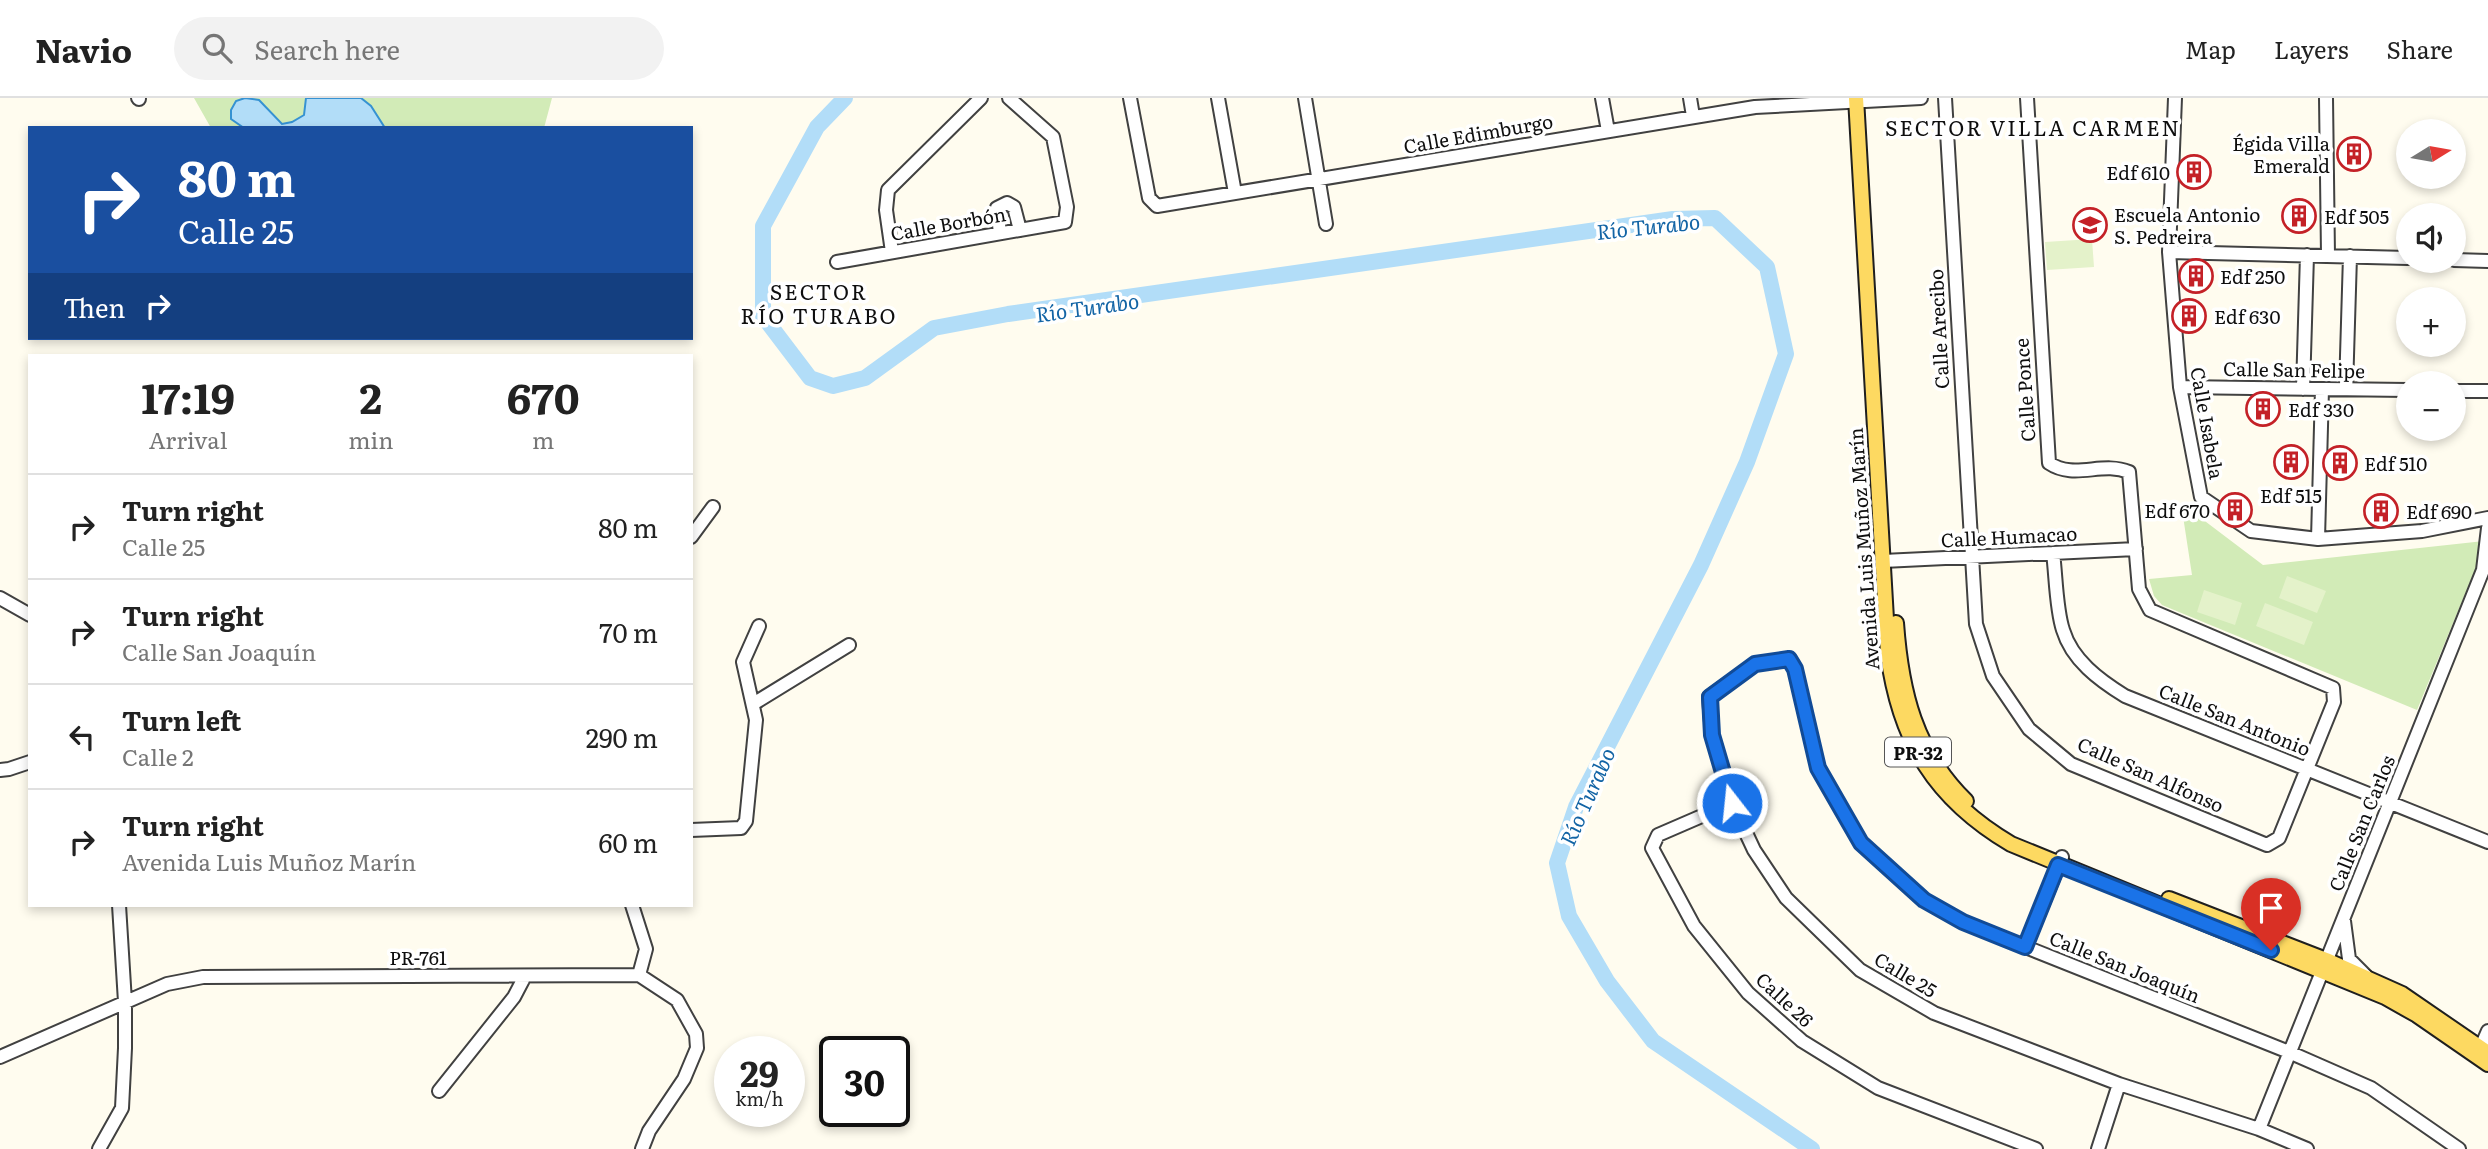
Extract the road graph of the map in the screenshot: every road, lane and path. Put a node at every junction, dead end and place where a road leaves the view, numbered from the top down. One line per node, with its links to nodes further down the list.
1 (981, 98): 21 (street)
2 (1009, 98): 19 (street, Calle Borbón)
3 (1130, 98): 17 (street, Calle Edimburgo)
4 (1218, 98): 17 (street)
5 (1305, 98): 16 (street)
6 (1602, 98): 15 (street)
7 (1690, 98): 14 (street)
8 (1921, 98): 13 (street, Calle Edimburgo)
9 (1945, 98): 44 (street, Calle Arecibo)
10 (2027, 98): 42 (street, Calle Ponce)
11 (2175, 98): 22 (street, Calle Isabela)
12 (2326, 98): 24 (street)
13 (1860, 100): 14 (street, Calle Edimburgo); 45 (main road, Avenida Luis Muñoz Marín / PR-32)
14 (1693, 116): 15 (street, Calle Edimburgo)
15 (1608, 131): 16 (street, Calle Edimburgo)
16 (1318, 180): 17 (street, Calle Edimburgo); 18 (street)
17 (1235, 193)
18 (1326, 224)
19 (1020, 230): 20 (street, Calle Borbón); 20 (street)
20 (1000, 233): 21 (street, Calle Borbón)
21 (892, 252): 29 (street, Calle Borbón)
22 (2169, 252): 23 (street); 30 (street, Calle Isabela)
23 (2307, 255): 24 (street); 31 (street)
24 (2328, 255): 25 (street)
25 (2350, 256): 26 (street); 32 (street)
26 (2396, 258)
27 (2466, 260): 28 (street)
28 (2488, 261)
29 (837, 262)
30 (2180, 387): 31 (street, Calle San Felipe); 41 (street, Calle Isabela)
31 (2303, 389): 33 (street, Calle San Felipe)
32 (2346, 389): 33 (street, Calle San Felipe); 34 (street, Calle San Felipe)
33 (2322, 390): 41 (street)
34 (2396, 390)
35 (2466, 391): 36 (street)
36 (2488, 391)
37 (713, 507): 40 (street)
38 (2488, 518): 41 (street, Calle Isabela)
39 (2488, 528): 56 (street, Calle San Carlos)
40 (693, 534)
41 (2318, 539)
42 (2136, 549): 43 (street, Calle Humacao); 53 (street, Calle Ponce)
43 (2053, 553): 44 (street, Calle Humacao); 53 (street, Calle San Antonio)
44 (1972, 558): 45 (street, Calle Humacao); 53 (street, Calle San Alfonso)
45 (1887, 561): 59 (main road, Avenida Luis Muñoz Marín / PR-32)
46 (0, 598): 47 (street)
47 (28, 614)
48 (758, 626): 51 (street)
49 (849, 645): 51 (street)
50 (1800, 688): 55 (street, Calle 25); 63 (street, Calle San Joaquín)
51 (753, 704): 57 (street)
52 (28, 763): 54 (street)
53 (2307, 768): 56 (street, Calle San Antonio)
54 (0, 770)
55 (1732, 803): 73 (street, Calle 25); 78 (street, Calle 26)
56 (2390, 803): 58 (street, Calle San Antonio); 62 (street, Calle San Carlos)
57 (693, 830)
58 (2488, 842)
59 (2060, 861): 63 (street); 64 (main road, Avenida Luis Muñoz Marín / PR-32)
60 (119, 907): 68 (street)
61 (633, 907): 65 (street)
62 (2344, 916): 64 (street, Calle San Carlos); 67 (street)
63 (2025, 947): 70 (street, Calle San Joaquín)
64 (2324, 965): 67 (main road, Avenida Luis Muñoz Marín / PR-32); 70 (street, Calle San Carlos); 71 (main road, Avenida Luis Muñoz Marín / PR-32)
65 (639, 975): 66 (street, PR-761 / PR-761); 77 (street)
66 (525, 976): 68 (street, PR-761 / PR-761); 74 (street)
67 (2369, 979): 71 (main road, Avenida Luis Muñoz Marín / PR-32)
68 (125, 1002): 72 (street, PR-761 / PR-761); 76 (street)
69 (2488, 1031): 71 (street)
70 (2289, 1052): 75 (street, Calle San Carlos); 81 (street, Calle San Joaquín)
71 (2483, 1055)
72 (0, 1058)
73 (2119, 1084): 75 (street, Calle 25); 79 (street)
74 (439, 1091)
75 (2259, 1129): 80 (street, Calle 25)
76 (99, 1149)
77 (642, 1149)
78 (2036, 1149)
79 (2098, 1149)
80 (2307, 1149)
81 (2459, 1149)

